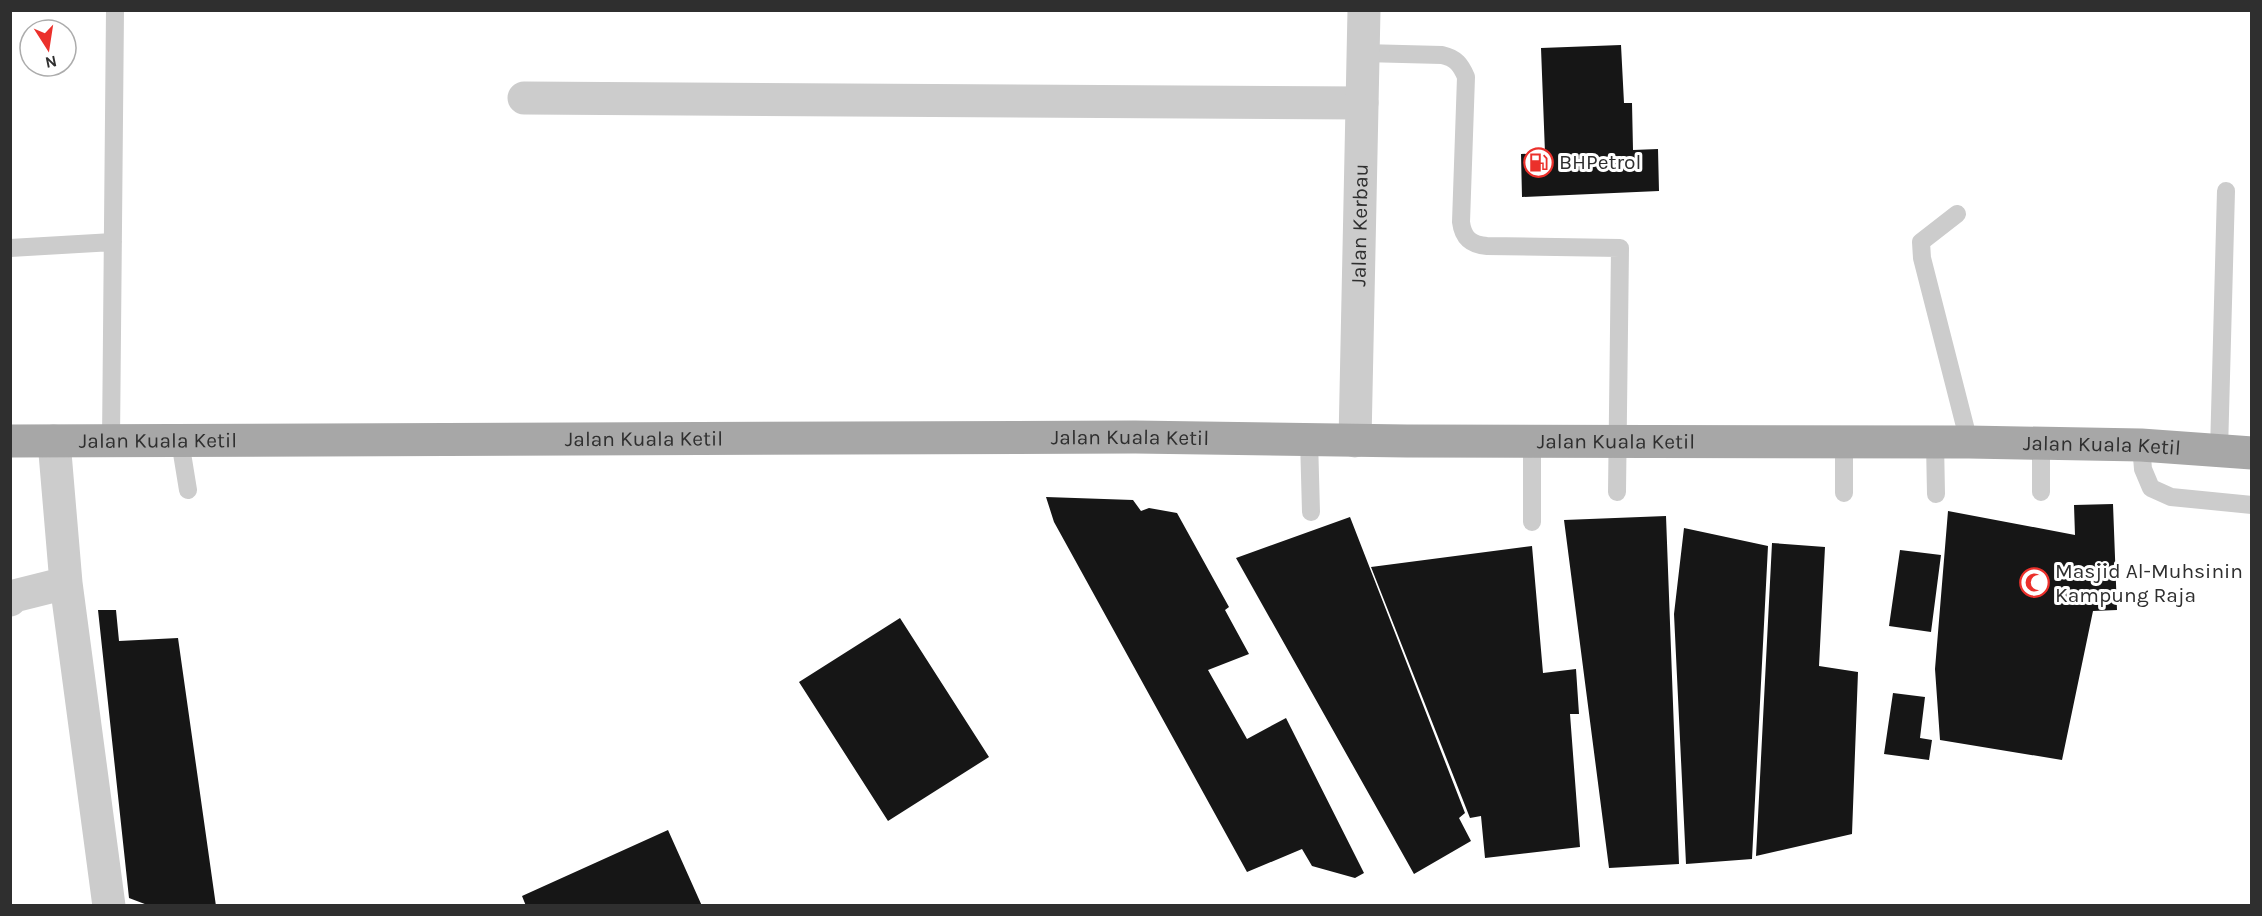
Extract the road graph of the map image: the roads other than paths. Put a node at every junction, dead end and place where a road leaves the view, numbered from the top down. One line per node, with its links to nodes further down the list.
1 (115, 10): 8 (lane)
2 (1364, 10): 3 (street, Jalan Kerbau)
3 (1363, 53): 5 (street, Jalan Kerbau); 17 (lane)
4 (524, 98): 5 (street)
5 (1362, 103): 15 (street, Jalan Kerbau)
6 (2226, 191): 23 (lane)
7 (1957, 214): 19 (lane)
8 (113, 242): 9 (lane); 13 (lane)
9 (10, 248)
10 (1309, 439): 14 (main road, Jalan Kuala Ketil); 15 (main road, Jalan Kuala Ketil); 31 (lane)
11 (10, 441): 12 (main road, Jalan Kuala Ketil)
12 (54, 441): 13 (main road, Jalan Kuala Ketil); 33 (street)
13 (111, 441): 14 (main road, Jalan Kuala Ketil)
14 (180, 441): 25 (lane)
15 (1355, 441): 16 (main road, Jalan Kuala Ketil)
16 (1532, 441): 17 (main road, Jalan Kuala Ketil); 32 (lane)
17 (1616, 441): 18 (main road, Jalan Kuala Ketil); 26 (lane)
18 (1844, 442): 20 (main road, Jalan Kuala Ketil); 28 (lane)
19 (1969, 442): 20 (main road, Jalan Kuala Ketil); 21 (main road, Jalan Kuala Ketil)
20 (1935, 443): 29 (lane)
21 (2041, 443): 22 (main road, Jalan Kuala Ketil); 27 (lane)
22 (2141, 445): 23 (main road, Jalan Kuala Ketil); 30 (lane)
23 (2219, 451): 24 (main road, Jalan Kuala Ketil)
24 (2252, 453)
25 (188, 490)
26 (1617, 492)
27 (2042, 492)
28 (1844, 493)
29 (1936, 494)
30 (2252, 505)
31 (1311, 512)
32 (1532, 522)
33 (66, 583): 34 (street); 35 (street)
34 (10, 600)
35 (109, 906)

